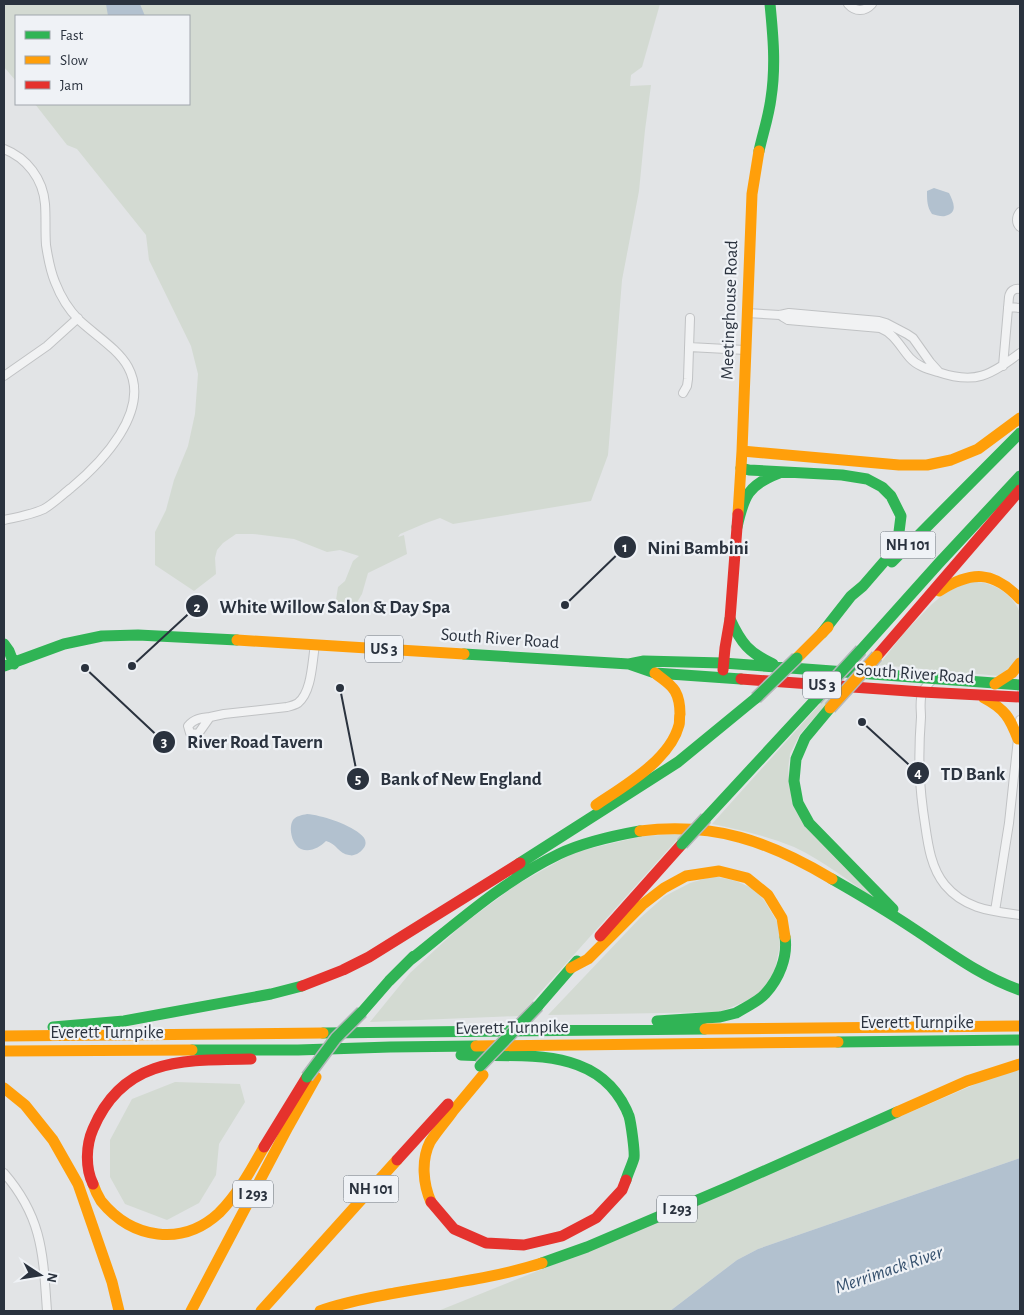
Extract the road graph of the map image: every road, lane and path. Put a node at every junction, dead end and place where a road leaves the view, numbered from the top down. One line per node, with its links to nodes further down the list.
1 (770, 4): 10 (main road, Meetinghouse Road)
2 (848, 4): 3 (street)
3 (872, 4)
4 (4, 149): 12 (street)
5 (1020, 212): 6 (street)
6 (1020, 227)
7 (1020, 289): 8 (street)
8 (1008, 308): 9 (street); 17 (street)
9 (1020, 308)
10 (747, 313): 11 (street); 15 (main road, Meetinghouse Road)
11 (780, 314): 18 (street); 18 (street)
12 (78, 318): 19 (street); 28 (street)
13 (690, 318): 14 (street)
14 (689, 347): 15 (street); 20 (street)
15 (745, 350): 23 (main road, Meetinghouse Road)
16 (1020, 353): 17 (street)
17 (1003, 366): 18 (street)
18 (940, 373)
19 (4, 376)
20 (683, 393)
21 (1020, 418): 23 (main road)
22 (1020, 433): 33 (main road, NH 101)
23 (742, 452): 24 (main road, Meetinghouse Road)
24 (741, 468): 25 (main road); 29 (main road, Meetinghouse Road)
25 (784, 471): 29 (main road); 33 (main road)
26 (1020, 476): 60 (main road, NH 101, bridge)
27 (1020, 490): 30 (main road)
28 (4, 520)
29 (737, 527): 32 (main road, Meetinghouse Road)
30 (928, 598): 31 (main road); 58 (main road, bridge)
31 (1020, 599)
32 (730, 619): 38 (main road, Meetinghouse Road); 40 (main road)
33 (822, 633): 54 (main road, NH 101, bridge)
34 (4, 644): 36 (main road)
35 (315, 645): 36 (main road, South River Road / US 3); 37 (main road, South River Road / US 3); 51 (street)
36 (7, 662): 42 (main road, South River Road / US 3)
37 (629, 664): 38 (main road, South River Road / US 3); 41 (main road, South River Road / US 3)
38 (727, 664): 40 (main road, South River Road / US 3); 43 (main road, Meetinghouse Road)
39 (1020, 664): 45 (main road)
40 (780, 667): 44 (main road, South River Road / US 3)
41 (655, 673): 43 (main road, South River Road / US 3); 54 (main road)
42 (4, 675)
43 (726, 678): 47 (main road, South River Road / US 3)
44 (933, 680): 45 (main road, South River Road / US 3); 47 (street)
45 (995, 684): 46 (main road, South River Road / US 3)
46 (1020, 685)
47 (928, 692): 48 (main road, South River Road / US 3); 50 (street); 50 (street)
48 (979, 696): 49 (main road, South River Road / US 3); 53 (main road)
49 (1020, 698)
50 (921, 713): 56 (street)
51 (210, 717)
52 (1020, 720): 53 (street)
53 (1019, 746): 56 (street)
54 (538, 853): 55 (main road, NH 101)
55 (520, 863): 59 (main road, NH 101); 63 (main road)
56 (995, 911): 57 (street)
57 (1020, 916)
58 (913, 928): 59 (main road, I 293); 61 (main road, I 293)
59 (409, 961): 72 (main road, I 293, bridge)
60 (571, 968): 64 (main road); 71 (main road, NH 101, bridge)
61 (1020, 990)
62 (1020, 1026): 64 (main road, Everett Turnpike)
63 (4, 1030)
64 (568, 1030): 65 (main road, Everett Turnpike)
65 (4, 1036)
66 (1020, 1040): 67 (main road, Everett Turnpike)
67 (354, 1048): 68 (main road, Everett Turnpike); 71 (main road)
68 (298, 1050): 69 (main road, Everett Turnpike); 72 (main road)
69 (4, 1051)
70 (1020, 1064): 79 (main road, I 293)
71 (481, 1070): 78 (main road, NH 101)
72 (312, 1077): 77 (main road, I 293)
73 (4, 1088): 76 (main road)
74 (4, 1173): 75 (street)
75 (47, 1311)
76 (120, 1311)
77 (191, 1311)
78 (261, 1311)
79 (320, 1311)

